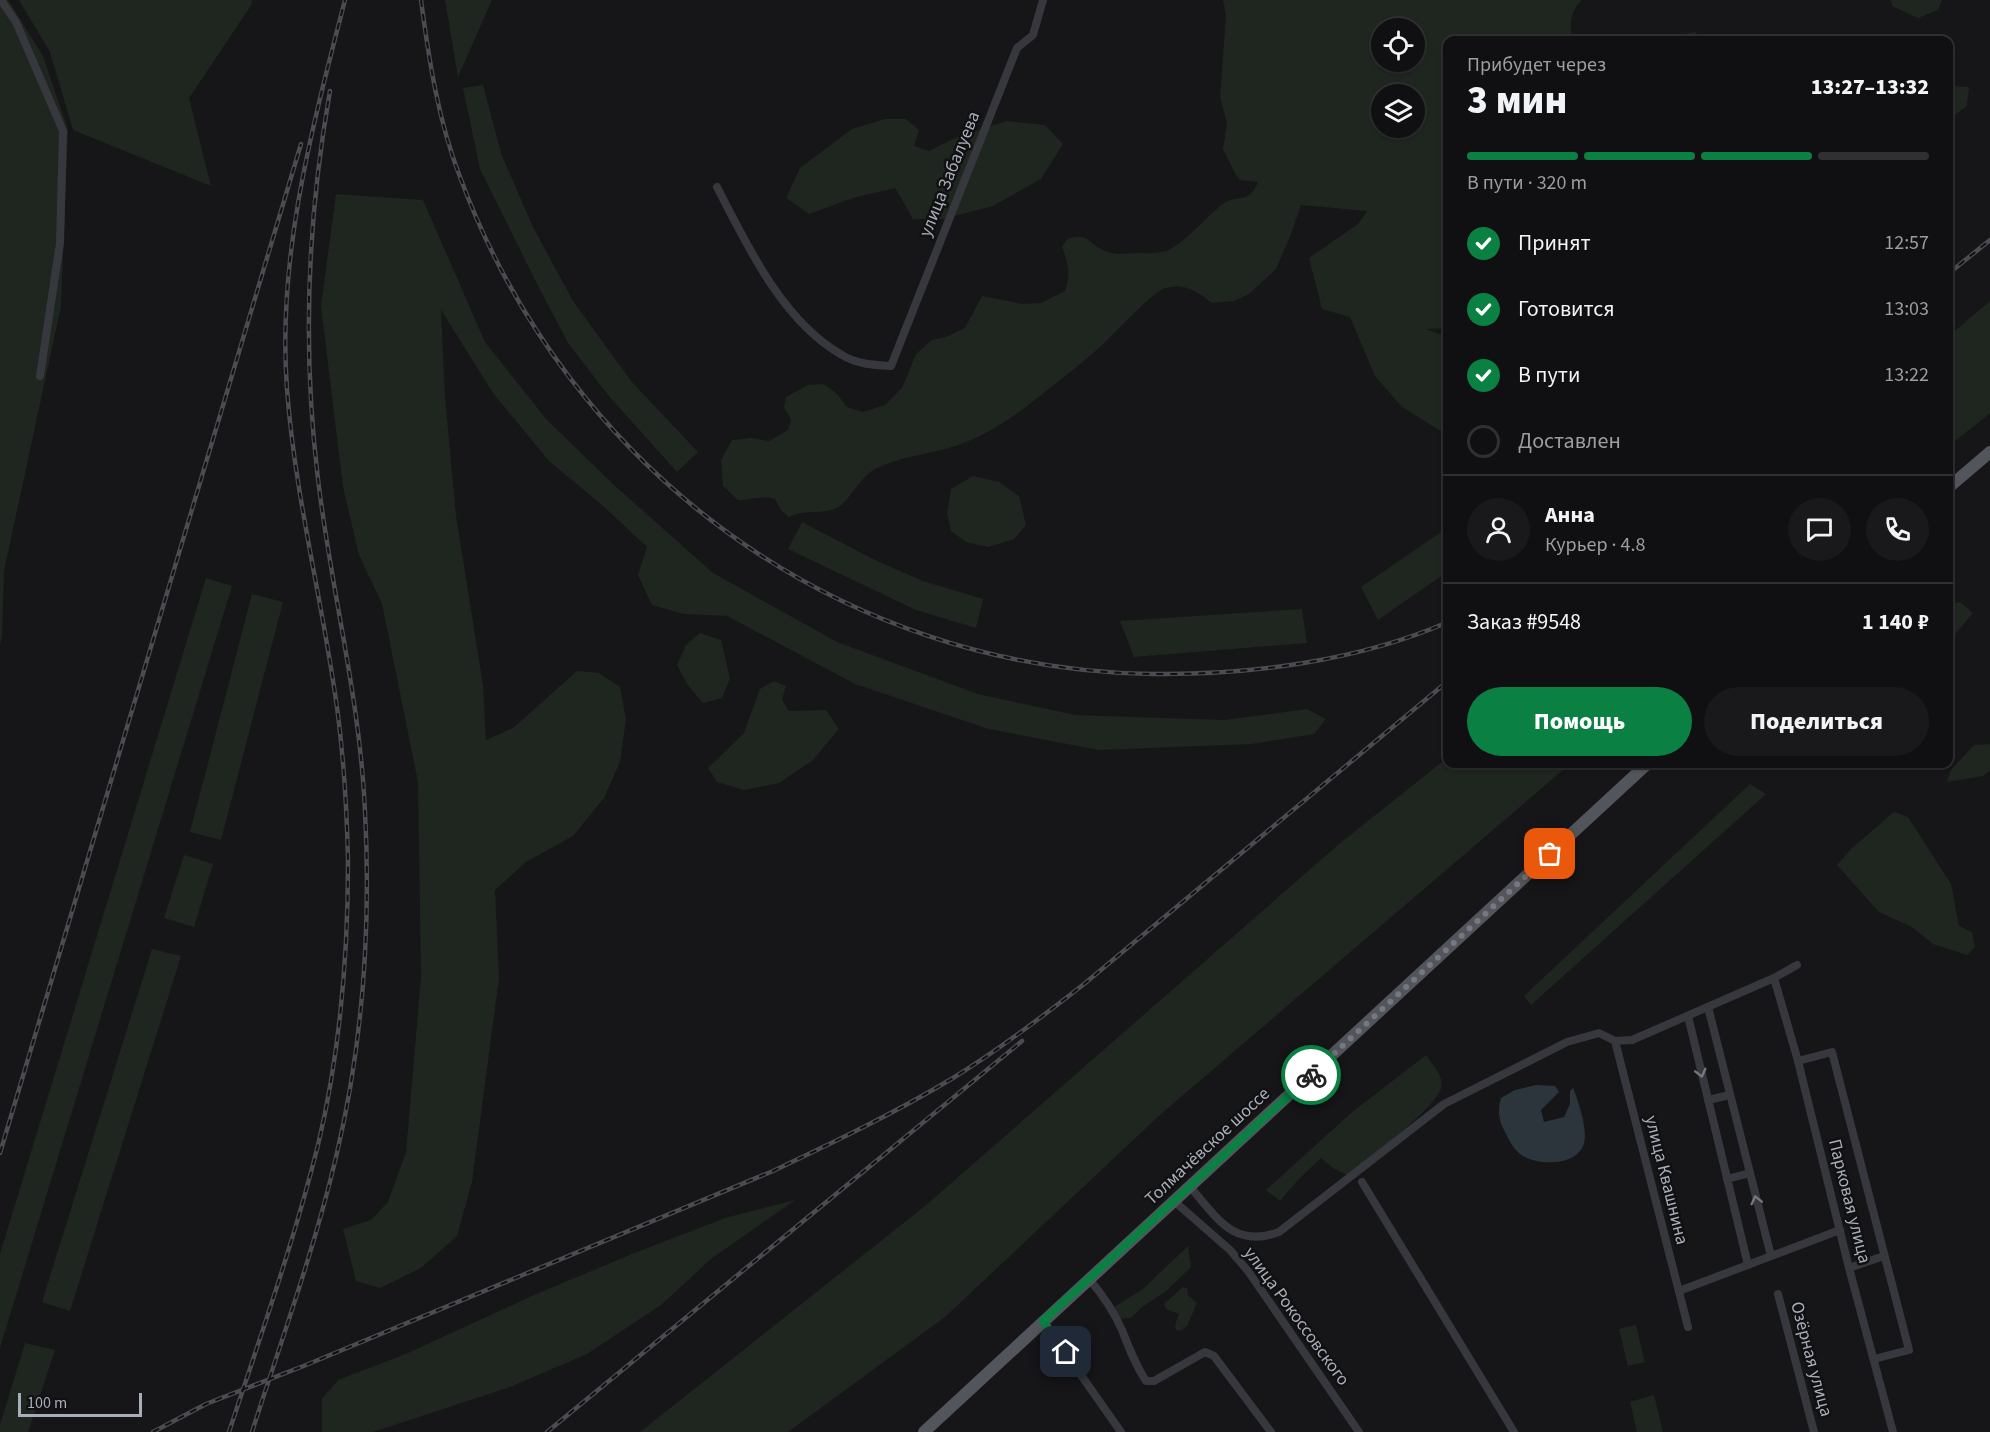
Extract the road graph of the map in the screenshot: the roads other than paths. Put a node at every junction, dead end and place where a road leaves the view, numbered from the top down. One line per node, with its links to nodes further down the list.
1 (1, 0): 4 (street)
2 (1042, 0): 3 (street, улица Забалуева)
3 (717, 187)
4 (40, 376)
5 (1990, 452): 6 (main road)
6 (1953, 484)
7 (1643, 768): 19 (main road, Толмачёвское шоссе)
8 (1797, 964): 9 (street)
9 (1774, 978): 10 (street); 13 (street, Парковая улица)
10 (1708, 1007): 11 (street); 14 (street)
11 (1688, 1016): 12 (street); 15 (street, one-way to 15)
12 (1615, 1041): 19 (street); 27 (street, улица Квашнина)
13 (1798, 1061): 21 (street, Парковая улица); 23 (street)
14 (1730, 1095): 15 (street); 16 (street)
15 (1708, 1100): 17 (street)
16 (1750, 1173): 17 (street); 22 (street, one-way to 16)
17 (1727, 1179): 24 (street)
18 (1362, 1182): 36 (street)
19 (1190, 1187): 20 (main road, Толмачёвское шоссе)
20 (1174, 1201): 26 (main road, Толмачёвское шоссе); 35 (street, улица Рокоссовского)
21 (1840, 1230): 22 (street); 25 (street, Парковая улица)
22 (1771, 1256): 24 (street)
23 (1884, 1256): 25 (street); 31 (street)
24 (1748, 1265): 27 (street)
25 (1849, 1268): 31 (street, Парковая улица)
26 (1089, 1279): 29 (main road, Толмачёвское шоссе); 34 (street)
27 (1679, 1291): 30 (street, улица Квашнина)
28 (1778, 1294): 37 (street, Озёрная улица)
29 (1043, 1321): 32 (main road, Толмачёвское шоссе); 33 (street)
30 (1688, 1327)
31 (1874, 1359): 38 (street, Парковая улица)
32 (924, 1432)
33 (1121, 1432)
34 (1270, 1432)
35 (1359, 1432)
36 (1514, 1432)
37 (1814, 1432)
38 (1893, 1432)

